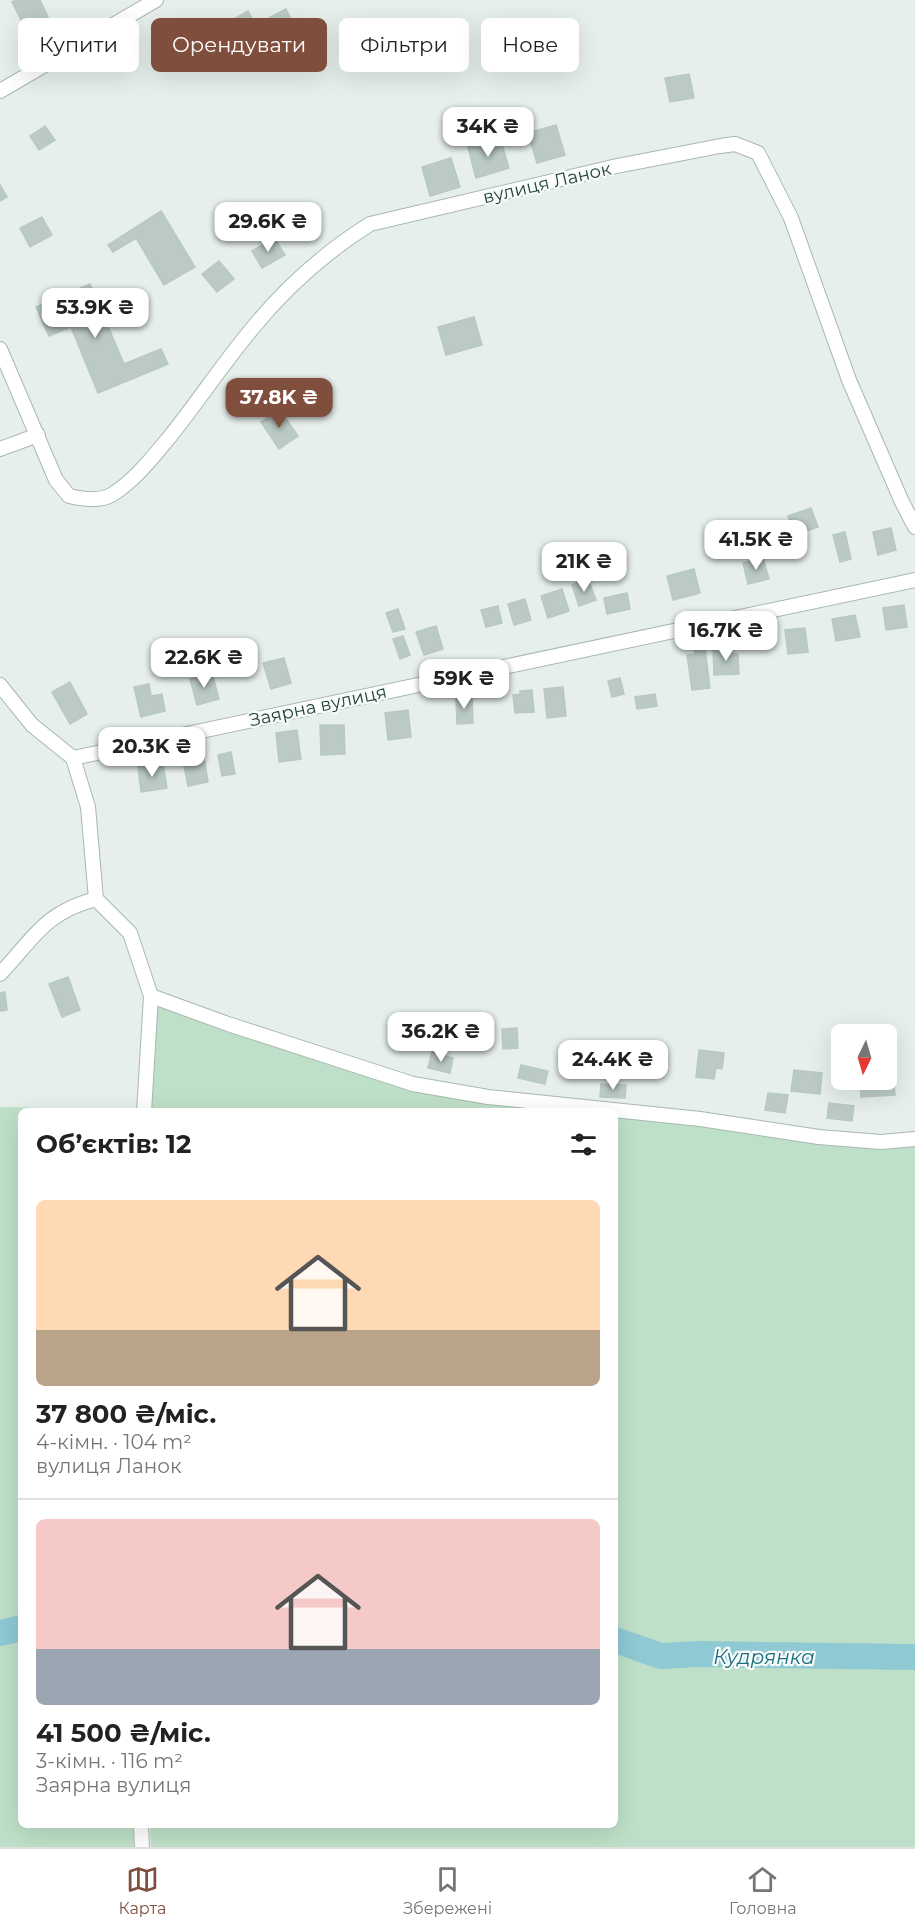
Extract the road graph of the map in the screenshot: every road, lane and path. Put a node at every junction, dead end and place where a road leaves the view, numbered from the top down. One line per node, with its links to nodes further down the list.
1 (156, 0): 2 (street)
2 (0, 91)
3 (0, 349): 4 (street)
4 (38, 435): 5 (street); 6 (street, вулиця Ланок)
5 (0, 449)
6 (915, 527)
7 (915, 580): 9 (street, Заярна вулиця)
8 (0, 685): 9 (street)
9 (73, 758): 10 (street)
10 (96, 899): 11 (street); 12 (street)
11 (0, 974)
12 (151, 996): 13 (street); 14 (street)
13 (144, 1108)
14 (594, 1108)
15 (618, 1110): 16 (street)
16 (915, 1138)
17 (141, 1828): 18 (street)
18 (142, 1847)

